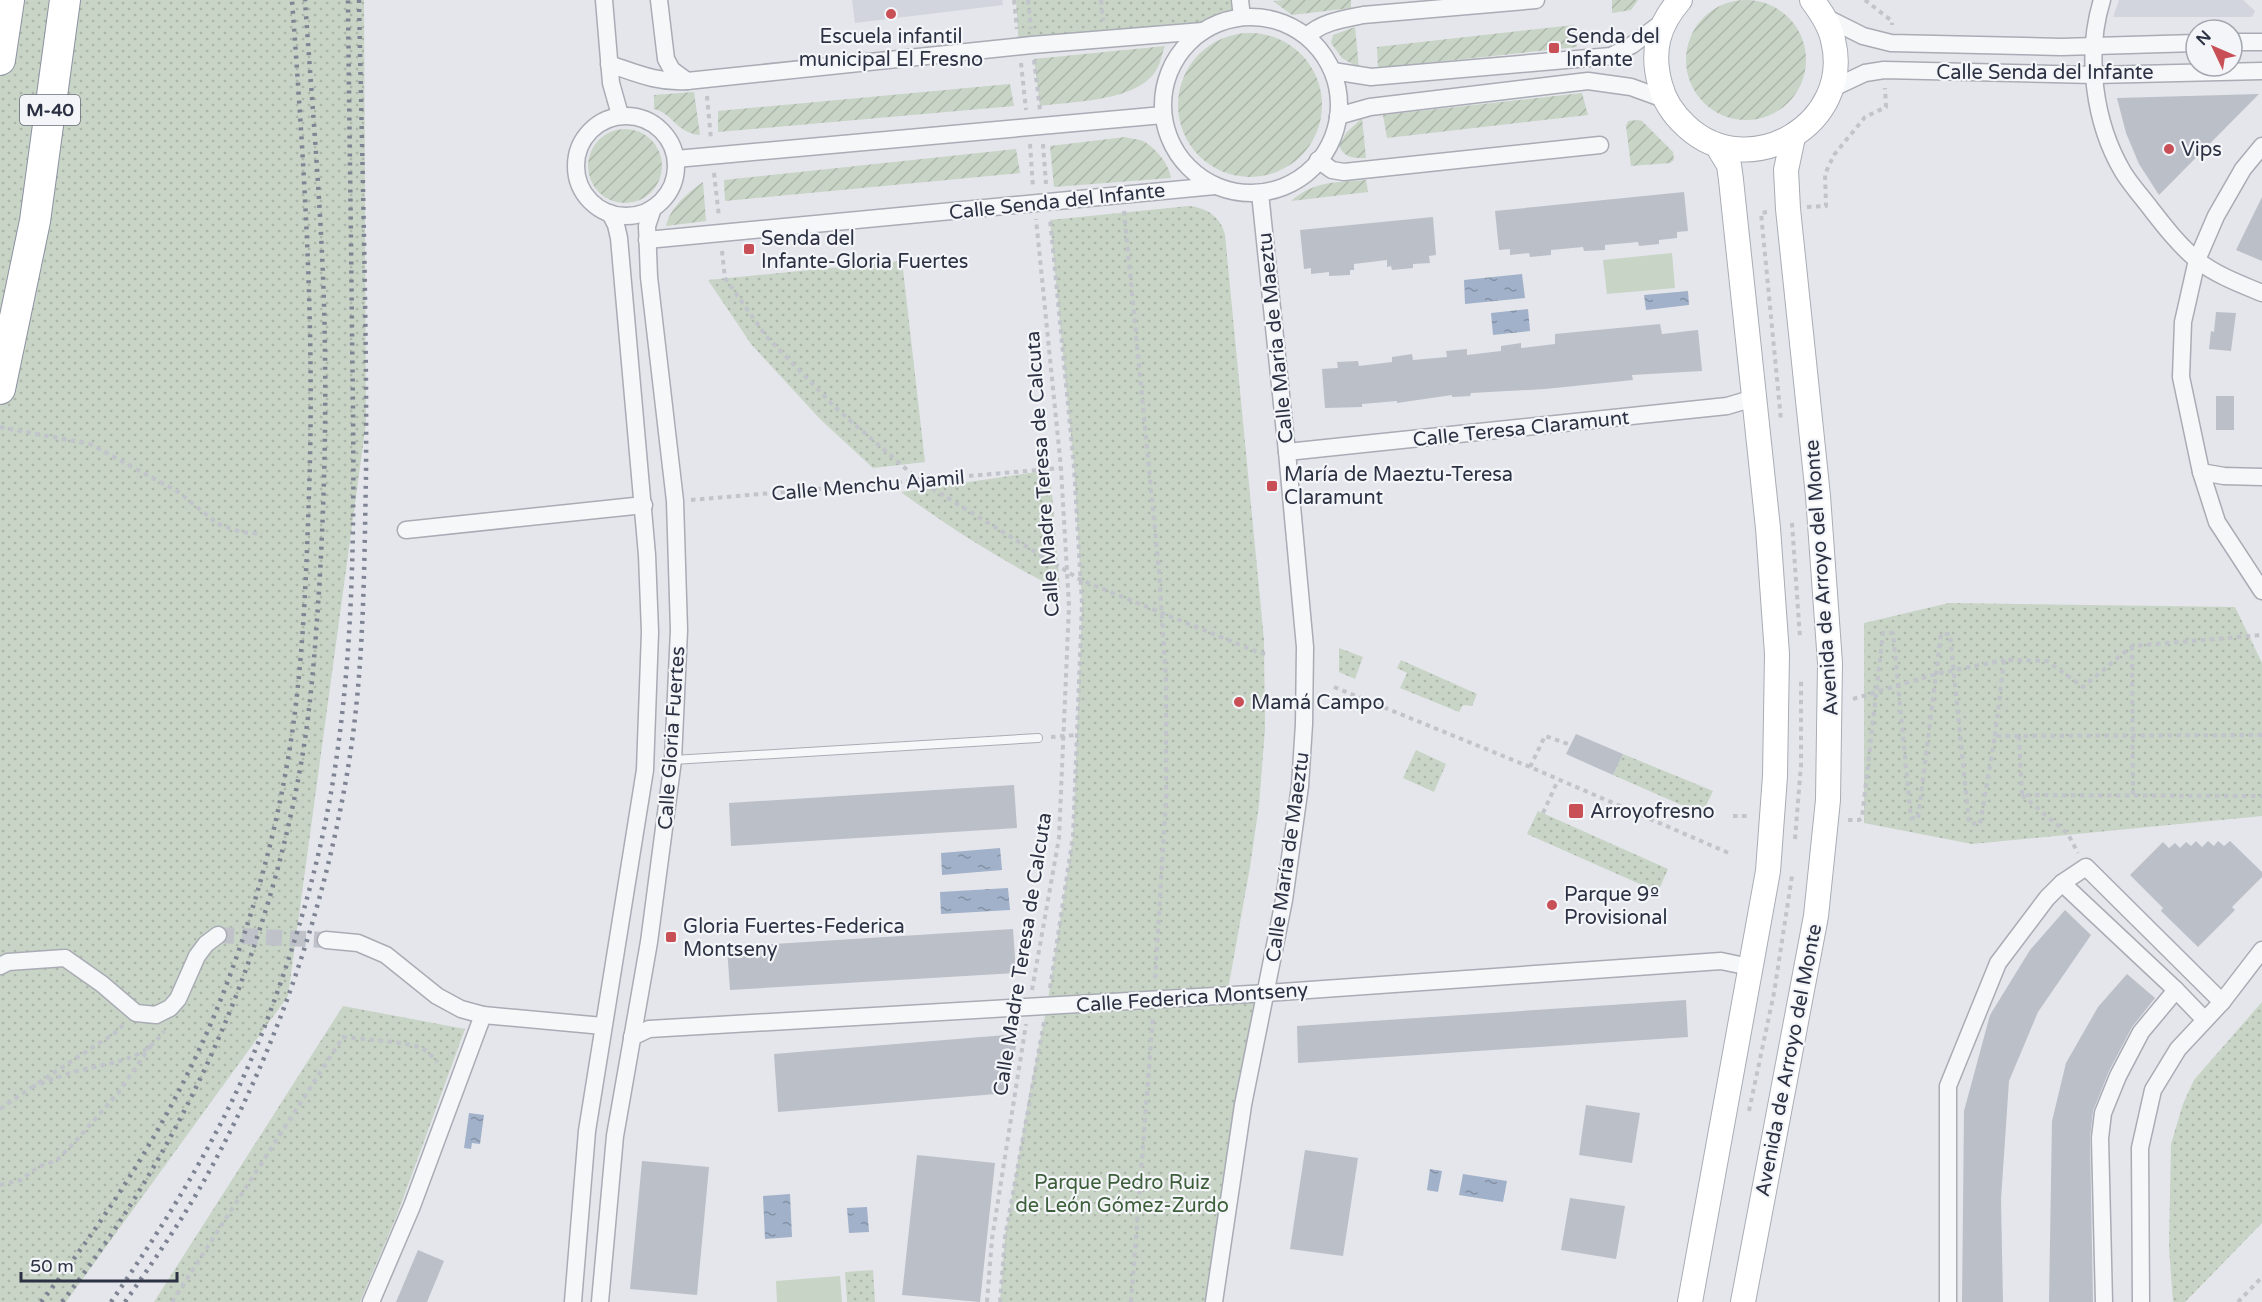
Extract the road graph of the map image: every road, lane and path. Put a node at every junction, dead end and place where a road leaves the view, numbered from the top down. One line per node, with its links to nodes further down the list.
1 (9, 0): 21 (highway)
2 (65, 0): 51 (highway, M-40)
3 (604, 0): 22 (street)
4 (659, 0): 27 (street)
5 (1014, 0): 19 (path, Calle Madre Teresa de Calcuta)
6 (1028, 0): 19 (path)
7 (1240, 0): 12 (street)
8 (1536, 0): 15 (street)
9 (1680, 0): 13 (street)
10 (2102, 0): 20 (street)
11 (1818, 8): 20 (street, Calle Senda del Infante); 28 (street)
12 (1242, 17): 14 (street); 15 (street)
13 (1664, 21): 23 (street); 29 (street)
14 (1203, 31): 19 (street); 31 (street)
15 (1307, 36): 23 (street)
16 (2244, 42): 17 (street)
17 (2262, 42)
18 (2184, 43): 20 (street, Calle Senda del Infante)
19 (1026, 46): 26 (street); 33 (path, Calle Madre Teresa de Calcuta); 33 (path)
20 (2092, 46): 25 (street)
21 (0, 60)
22 (609, 64): 27 (street); 30 (street)
23 (1333, 71): 32 (street)
24 (2262, 71): 25 (street, Calle Senda del Infante)
25 (2094, 75): 28 (street, Calle Senda del Infante); 49 (street)
26 (706, 80): 27 (street); 38 (path)
27 (687, 81)
28 (1831, 89): 34 (street)
29 (1664, 99): 32 (street); 37 (street)
30 (620, 115): 39 (street); 46 (street)
31 (1163, 115): 33 (street); 41 (street)
32 (1338, 116): 40 (street)
33 (1035, 126): 38 (street); 44 (path, Calle Madre Teresa de Calcuta); 44 (path)
34 (1793, 137): 37 (street); 128 (street, Avenida de Arroyo del Monte)
35 (1600, 145): 40 (street)
36 (2262, 146): 49 (street)
37 (1719, 147): 52 (street)
38 (712, 156): 39 (street); 47 (path)
39 (676, 159): 45 (street)
40 (1318, 160): 42 (street)
41 (1215, 186): 42 (street); 43 (street, Calle Senda del Infante)
42 (1260, 193): 54 (street, Calle María de Maeztu)
43 (1122, 195): 44 (street, Calle Senda del Infante); 66 (path)
44 (1041, 203): 47 (street, Calle Senda del Infante); 55 (path, Calle Madre Teresa de Calcuta); 64 (path)
45 (653, 208): 46 (street); 48 (street, Calle Gloria Fuertes)
46 (610, 213): 60 (street, Calle Gloria Fuertes)
47 (720, 233): 48 (street, Calle Senda del Infante); 58 (path)
48 (647, 240): 59 (street, Calle Gloria Fuertes)
49 (2197, 260): 50 (street); 56 (street)
50 (2262, 293)
51 (0, 389)
52 (1754, 398): 54 (street, Calle Teresa Claramunt); 100 (street)
53 (0, 427): 62 (path)
54 (1287, 452): 102 (street, Calle María de Maeztu)
55 (1061, 468): 58 (path, Calle Menchu Ajamil); 63 (path, Calle Madre Teresa de Calcuta)
56 (2201, 472): 57 (street); 65 (street)
57 (2262, 477)
58 (920, 481): 59 (path, Calle Menchu Ajamil); 63 (path)
59 (675, 501): 85 (street, Calle Gloria Fuertes)
60 (644, 505): 61 (street); 111 (street, Calle Gloria Fuertes)
61 (406, 530)
62 (262, 534)
63 (1067, 571): 64 (path); 77 (path, Calle Madre Teresa de Calcuta)
64 (1081, 580): 66 (path); 78 (path)
65 (2262, 591)
66 (1162, 612): 69 (path); 104 (path)
67 (2262, 635): 68 (path)
68 (2132, 646): 70 (path); 82 (path)
69 (1269, 654)
70 (2004, 660): 71 (path); 80 (path)
71 (1954, 670): 72 (path); 72 (path); 80 (path)
72 (1936, 674): 73 (path); 73 (path)
73 (1898, 685): 75 (path); 75 (path)
74 (1334, 687): 86 (path)
75 (1876, 690): 76 (path); 92 (path)
76 (1854, 699)
77 (1063, 735): 78 (path); 83 (path); 106 (path, Calle Madre Teresa de Calcuta)
78 (1077, 735): 107 (path)
79 (2262, 735): 82 (path)
80 (1995, 736): 81 (path)
81 (2019, 736): 82 (path); 88 (path)
82 (2133, 736): 89 (path)
83 (1038, 738): 85 (lane)
84 (1571, 745): 86 (path)
85 (673, 760): 112 (street, Calle Gloria Fuertes)
86 (1530, 767): 87 (path)
87 (1558, 780): 91 (path); 93 (path)
88 (2022, 795): 89 (path); 94 (path)
89 (2133, 796): 90 (path)
90 (2262, 796)
91 (1543, 813)
92 (1859, 820)
93 (1731, 854)
94 (2086, 867): 95 (street); 105 (street)
95 (2062, 883): 101 (street); 129 (street)
96 (218, 935): 103 (street)
97 (326, 940): 109 (street)
98 (2262, 950): 105 (street)
99 (0, 966): 108 (street)
100 (1752, 970): 102 (street, Calle Federica Montseny); 127 (street)
101 (2176, 990): 110 (street); 130 (street)
102 (1267, 993): 104 (street, Calle Federica Montseny); 126 (street, Calle María de Maeztu)
103 (178, 999): 108 (street); 113 (path)
104 (1154, 999): 107 (street, Calle Federica Montseny); 125 (path)
105 (2223, 1002): 110 (street)
106 (1029, 1006): 107 (street, Calle Federica Montseny); 112 (street, Calle Federica Montseny); 123 (path, Calle Madre Teresa de Calcuta)
107 (1047, 1006): 124 (path)
108 (136, 1013): 115 (path)
109 (483, 1015): 111 (street); 120 (street)
110 (2205, 1020): 131 (street)
111 (603, 1026): 121 (street, Calle Gloria Fuertes)
112 (632, 1037): 122 (street, Calle Gloria Fuertes)
113 (152, 1044): 115 (path); 117 (path)
114 (438, 1062): 119 (path)
115 (32, 1087): 116 (path)
116 (0, 1108)
117 (0, 1185)
118 (2262, 1277): 132 (path)
119 (172, 1302)
120 (371, 1302)
121 (573, 1302)
122 (600, 1302)
123 (987, 1302)
124 (1000, 1302)
125 (1131, 1302)
126 (1214, 1302)
127 (1690, 1302)
128 (1743, 1302)
129 (1948, 1302)
130 (2104, 1302)
131 (2141, 1302)
132 (2238, 1302)

